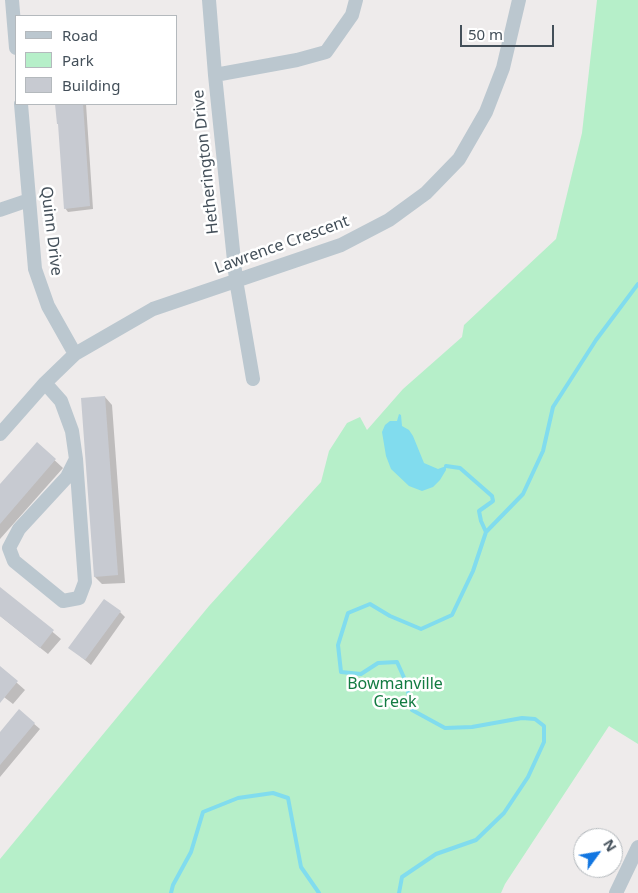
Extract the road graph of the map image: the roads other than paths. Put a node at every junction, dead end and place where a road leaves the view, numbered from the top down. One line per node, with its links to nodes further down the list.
1 (12, 0): 5 (street)
2 (209, 0): 6 (street, Hetherington Drive)
3 (356, 0): 6 (street)
4 (519, 0): 10 (street, Lawrence Crescent)
5 (15, 36)
6 (215, 75): 10 (street, Hetherington Drive)
7 (21, 105): 8 (street, Quinn Drive)
8 (29, 200): 9 (street); 11 (street, Quinn Drive)
9 (0, 210)
10 (236, 280): 11 (street, Lawrence Crescent); 12 (street, Hetherington Drive)
11 (75, 354): 13 (street, Lawrence Crescent)
12 (253, 380)
13 (45, 383): 14 (street, Lawrence Crescent); 15 (street)
14 (0, 434)
15 (76, 459): 15 (street)
16 (637, 851): 17 (street)
17 (616, 893)

